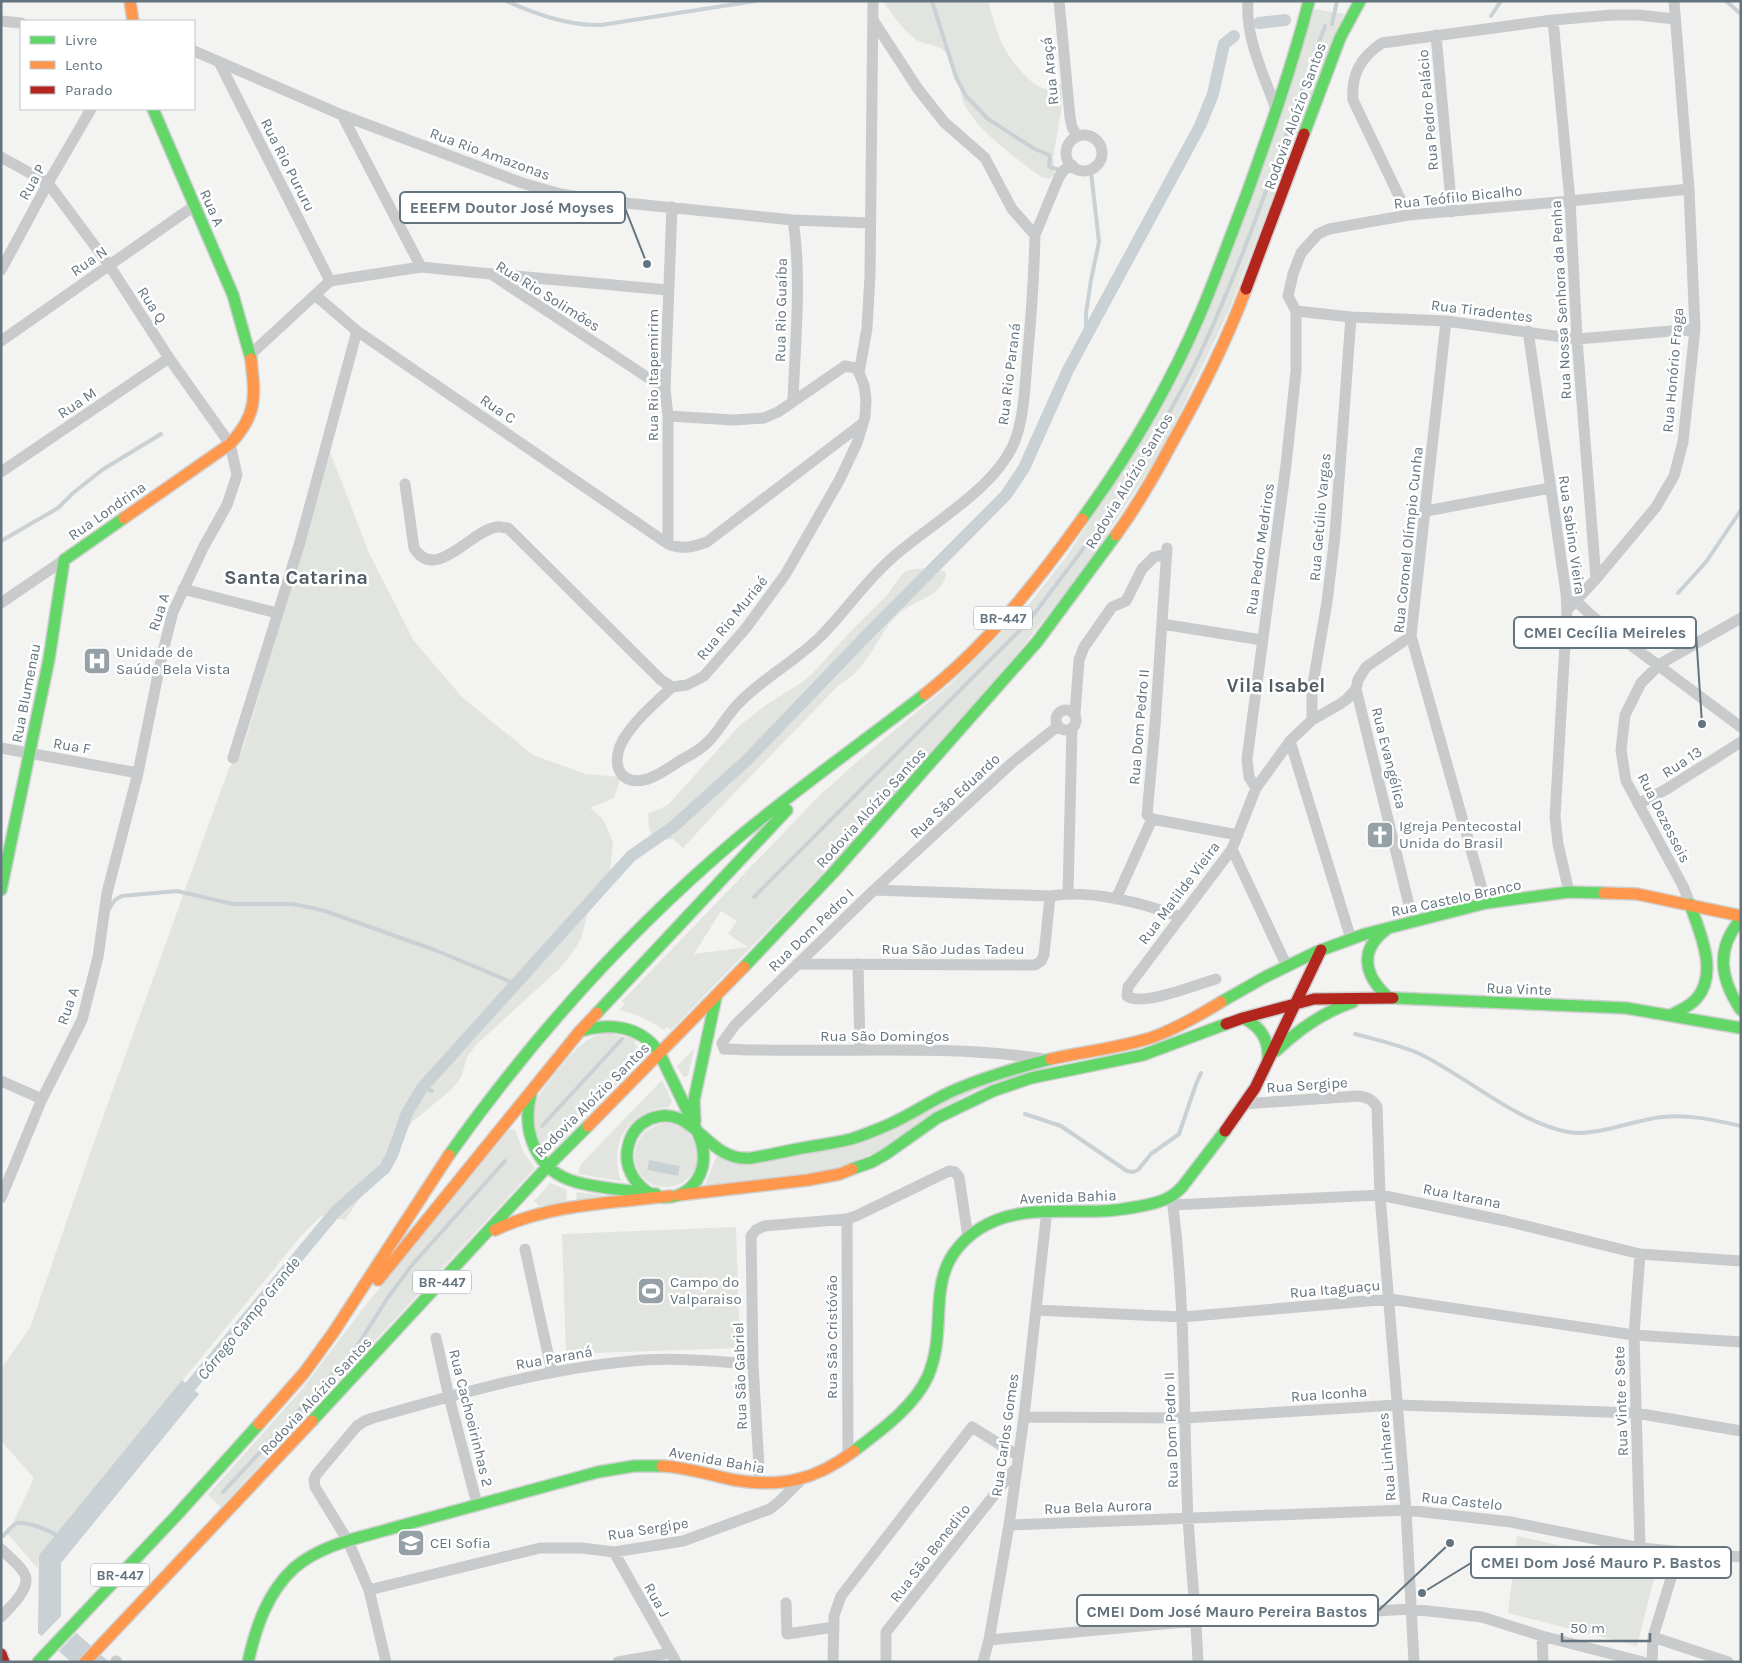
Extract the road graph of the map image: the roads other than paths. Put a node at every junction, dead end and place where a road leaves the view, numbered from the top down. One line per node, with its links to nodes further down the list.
1 (130, 1): 8 (main road)
2 (873, 1): 9 (street)
3 (1059, 1): 21 (street, Rua Araçá)
4 (1248, 1): 17 (street)
5 (1309, 1): 17 (main road, Rodovia Aloízio Santos / BR-447)
6 (1360, 1): 111 (main road, Rodovia Aloízio Santos / BR-447)
7 (1674, 2): 11 (street, Rua Honório Fraga)
8 (133, 20)
9 (873, 20): 32 (street); 33 (street)
10 (1553, 20): 11 (street); 14 (street); 26 (street, Rua Nossa Senhora da Penha)
11 (1675, 20): 25 (street, Rua Honório Fraga)
12 (1, 21): 13 (street)
13 (20, 23)
14 (1436, 35): 29 (street, Rua Pedro Palácio); 30 (street)
15 (195, 52): 16 (street, Rua Rio Amazonas)
16 (219, 62): 20 (street, Rua Rio Amazonas); 38 (street, Rua Rio Pururu)
17 (1276, 109): 86 (main road, Rodovia Aloízio Santos / BR-447)
18 (90, 110): 24 (street, Rua P)
19 (153, 110): 27 (main road, Rua A)
20 (342, 115): 28 (street, Rua Rio Amazonas); 35 (street)
21 (1077, 136): 23 (street); 23 (street)
22 (1, 157): 24 (street)
23 (1072, 165): 33 (street)
24 (48, 183): 34 (street, Rua Q); 36 (street, Rua P)
25 (1689, 188): 26 (street, Rua Teófilo Bicalho); 44 (street, Rua Honório Fraga)
26 (1570, 202): 29 (street, Rua Teófilo Bicalho); 47 (street, Rua Nossa Senhora da Penha)
27 (194, 206): 34 (street, Rua N); 49 (main road, Rua A)
28 (672, 207): 31 (street, Rua Rio Amazonas); 39 (street, Rua Rio Itapemirim)
29 (1452, 212): 30 (street, Rua Teófilo Bicalho)
30 (1408, 215): 41 (street, Rua Teófilo Bicalho)
31 (793, 220): 32 (street, Rua Rio Amazonas); 53 (street, Rua Rio Guaíba)
32 (870, 223): 51 (street)
33 (1035, 235): 74 (street, Rua Rio Paraná)
34 (108, 265): 48 (street, Rua N); 50 (street, Rua Q)
35 (421, 267): 37 (street, Rua Rio Solimões); 38 (street, Rua Rio Solimões)
36 (1, 270)
37 (491, 274): 39 (street); 52 (street, Rua Rio Solimões)
38 (330, 281): 40 (street)
39 (668, 290): 52 (street, Rua Rio Itapemirim)
40 (315, 295): 46 (street, Rua C); 49 (street)
41 (1296, 311): 42 (street, Rua Tiradentes); 72 (street, Rua Pedro Medriros)
42 (1351, 317): 43 (street, Rua Tiradentes); 77 (street, Rua Getúlio Vargas)
43 (1446, 321): 45 (street, Rua Tiradentes); 60 (street, Rua Coronel Olímpio Cunha)
44 (1695, 329): 47 (street, Rua Tiradentes); 63 (street, Rua Honório Fraga)
45 (1528, 331): 47 (street, Rua Tiradentes); 59 (street, Rua Sabino Vieira)
46 (357, 332): 61 (street, Rua C); 68 (street)
47 (1577, 339): 63 (street, Rua Nossa Senhora da Penha)
48 (1, 341)
49 (251, 354): 56 (main road, Rua A)
50 (169, 358): 56 (street, Rua Q); 57 (street, Rua M)
51 (860, 373): 53 (street); 55 (street, Rua Rio Muriaé)
52 (666, 389): 54 (street, Rua Rio Itapemirim)
53 (793, 402): 54 (street)
54 (668, 416): 61 (street, Rua Rio Itapemirim)
55 (863, 424): 61 (street); 74 (street, Rua Rio Muriaé)
56 (230, 444): 62 (main road, Rua Londrina); 64 (street, Rua A)
57 (1, 472)
58 (405, 484): 74 (street)
59 (1550, 488): 60 (street); 67 (street, Rua Sabino Vieira)
60 (1426, 511): 71 (street, Rua Coronel Olímpio Cunha)
61 (668, 544)
62 (64, 560): 66 (street, Rua Londrina); 84 (main road, Rua Blumenau)
63 (1596, 579): 65 (street, Rua Honório Fraga)
64 (183, 589): 68 (street); 87 (street, Rua A)
65 (1576, 601): 67 (street, Rua Honório Fraga); 73 (street)
66 (1, 603)
67 (1567, 610): 95 (street, Rua Sabino Vieira)
68 (277, 613): 85 (street)
69 (1741, 618): 73 (street, Rua Dezesseis)
70 (1162, 624): 72 (street); 76 (street, Rua Dom Pedro II); 90 (street, Rua Dom Pedro II)
71 (1411, 636): 75 (street, Rua Matilde Vieira); 99 (street, Rua Coronel Olímpio Cunha)
72 (1262, 640): 88 (street, Rua Pedro Medriros)
73 (1660, 664): 79 (street); 89 (street, Rua Dezesseis)
74 (672, 687)
75 (1356, 689): 77 (street, Rua Matilde Vieira); 103 (street, Rua Evangélica)
76 (1075, 714): 78 (street); 80 (street)
77 (1312, 720): 81 (street, Rua Matilde Vieira)
78 (1058, 726): 80 (street); 94 (street, Rua São Eduardo)
79 (1741, 727)
80 (1072, 728): 96 (street)
81 (1290, 741): 88 (street, Rua Matilde Vieira); 105 (street)
82 (1741, 742): 89 (street, Rua 13)
83 (1, 748): 84 (street, Rua F)
84 (29, 754): 87 (street, Rua F); 93 (main road, Rua Blumenau)
85 (233, 758)
86 (822, 772): 119 (main road); 150 (main road, Rodovia Aloízio Santos / BR-447)
87 (138, 773): 127 (street, Rua A)
88 (1256, 788): 91 (street, Rua Matilde Vieira)
89 (1638, 804): 100 (street, Rua Dezesseis)
90 (1152, 819): 91 (street); 98 (street)
91 (1238, 835): 92 (street, Rua Matilde Vieira)
92 (1232, 849): 101 (street, Rua Matilde Vieira); 109 (street)
93 (1, 890)
94 (874, 890): 97 (street, Rua Dom Pedro I); 107 (street, Rua Dom Pedro I)
95 (1569, 892): 99 (main road, Rua Castelo Branco); 100 (main road, Rua Castelo Branco)
96 (1068, 893): 97 (street, Rua Dom Pedro I); 98 (street, Rua Dom Pedro I)
97 (1050, 896): 108 (street, Rua São Judas Tadeu)
98 (1116, 899): 101 (street, Rua Dom Pedro I)
99 (1486, 903): 103 (main road, Rua Castelo Branco)
100 (1690, 904): 102 (main road, Rua Castelo Branco); 116 (main road)
101 (1181, 917): 110 (street, Rua Matilde Vieira)
102 (1741, 918): 115 (main road)
103 (1413, 921): 104 (main road, Rua Castelo Branco)
104 (1388, 928): 105 (main road, Rua Castelo Branco); 113 (main road)
105 (1351, 939): 106 (main road, Rua Castelo Branco)
106 (1321, 950): 109 (main road, Rua Castelo Branco); 114 (main road)
107 (797, 964): 108 (street, Rua São Judas Tadeu); 120 (street, Rua Dom Pedro I)
108 (858, 964): 121 (street)
109 (1288, 966): 124 (main road, Rua Castelo Branco)
110 (1216, 979)
111 (716, 997): 122 (main road, Rodovia Aloízio Santos / BR-447); 130 (main road)
112 (1371, 997): 113 (main road, Rua Vinte); 114 (main road, Rua Vinte); 123 (main road)
113 (1389, 998): 116 (main road, Rua Vinte)
114 (1295, 1004): 117 (main road, Rua Vinte); 123 (main road)
115 (1741, 1010)
116 (1671, 1015): 118 (main road, Rua Vinte)
117 (1243, 1018): 123 (main road); 134 (main road, Rua Vinte)
118 (1741, 1028)
119 (580, 1031): 122 (main road); 126 (main road)
120 (722, 1046): 121 (street, Rua São Domingos)
121 (860, 1050): 124 (street, Rua São Domingos)
122 (659, 1053): 130 (main road); 131 (main road, Rodovia Aloízio Santos / BR-447)
123 (1268, 1059): 129 (main road)
124 (1048, 1060): 130 (main road, Rua Castelo Branco)
125 (1, 1081): 127 (street)
126 (533, 1089): 131 (main road); 150 (main road)
127 (42, 1099): 135 (street, Rua A)
128 (1373, 1101): 129 (street, Rua Sergipe); 133 (street, Rua Linhares)
129 (1243, 1104): 136 (main road)
130 (698, 1131): 132 (main road); 134 (main road)
131 (548, 1166): 132 (main road); 139 (main road, Rodovia Aloízio Santos / BR-447)
132 (656, 1194): 134 (main road)
133 (1380, 1195): 136 (street, Rua Itarana); 142 (street, Rua Itarana); 144 (street, Rua Linhares)
134 (670, 1196): 139 (main road)
135 (1, 1198)
136 (1172, 1201): 137 (main road, Avenida Bahia); 146 (street, Rua Dom Pedro II)
137 (1047, 1210): 140 (main road, Avenida Bahia); 145 (street, Rua Carlos Gomes)
138 (847, 1219): 140 (street); 151 (street, Rua São Gabriel); 159 (street, Rua São Cristóvão)
139 (484, 1237): 189 (main road, Rodovia Aloízio Santos / BR-447)
140 (968, 1237): 159 (main road, Avenida Bahia)
141 (525, 1249): 152 (street)
142 (1640, 1254): 143 (street, Rua Itarana); 147 (street, Rua Vinte e Sete)
143 (1741, 1261)
144 (1390, 1299): 146 (street, Rua Itaguaçu); 147 (street, Rua Itaguaçu); 154 (street, Rua Linhares)
145 (1036, 1310): 146 (street, Rua Itaguaçu); 156 (street, Rua Carlos Gomes)
146 (1182, 1317): 157 (street, Rua Dom Pedro II)
147 (1634, 1336): 149 (street, Rua Itaguaçu); 155 (street, Rua Vinte e Sete)
148 (436, 1338): 153 (street, Rua Cachoeirinhas 2)
149 (1741, 1342)
150 (316, 1356): 188 (main road, Rodovia Aloízio Santos / BR-447)
151 (753, 1364): 152 (street, Rua Paraná); 163 (street, Rua São Gabriel)
152 (552, 1372): 153 (street, Rua Paraná)
153 (449, 1396): 166 (street, Rua Cachoeirinhas 2); 170 (street, Rua Paraná)
154 (1397, 1405): 155 (street, Rua Iconha); 157 (street, Rua Iconha); 167 (street, Rua Linhares)
155 (1636, 1413): 158 (street); 171 (street, Rua Vinte e Sete)
156 (1024, 1417): 157 (street, Rua Iconha); 160 (street, Rua Carlos Gomes)
157 (1185, 1418): 168 (street, Rua Dom Pedro II)
158 (1741, 1431)
159 (848, 1455): 162 (main road, Avenida Bahia)
160 (1017, 1455): 161 (street, Rua Carlos Gomes); 181 (street)
161 (1016, 1468): 169 (street, Rua Carlos Gomes); 194 (street, Rua São Benedito)
162 (799, 1482): 164 (main road, Avenida Bahia); 165 (street, Rua Sergipe)
163 (760, 1484): 164 (main road, Avenida Bahia); 166 (main road, Avenida Bahia)
164 (777, 1484): 165 (street)
165 (780, 1501): 173 (street, Rua Sergipe)
166 (477, 1504): 170 (main road, Avenida Bahia)
167 (1406, 1510): 168 (street, Rua Castelo); 171 (street, Rua Castelo); 178 (street, Rua Linhares)
168 (1188, 1519): 169 (street, Rua Bela Aurora); 180 (street, Rua Dom Pedro II)
169 (1009, 1525): 184 (street, Rua Carlos Gomes)
170 (348, 1541): 176 (street); 190 (main road, Avenida Bahia)
171 (1640, 1548): 174 (street, Rua Castelo)
172 (1, 1549): 179 (street)
173 (614, 1552): 176 (street, Rua Sergipe); 186 (street, Rua J)
174 (1679, 1552): 175 (street, Rua Castelo); 183 (street)
175 (1741, 1557)
176 (369, 1590): 191 (street)
177 (786, 1603): 181 (street)
178 (1411, 1609): 180 (street); 182 (street); 197 (street, Rua Linhares)
179 (1, 1617)
180 (1196, 1621): 184 (street); 196 (street, Rua Dom Pedro II)
181 (834, 1627): 193 (street)
182 (1542, 1636): 198 (street); 199 (street)
183 (1653, 1637): 200 (street); 201 (street)
184 (989, 1640): 195 (street, Rua Carlos Gomes)
185 (1, 1654): 187 (main road)
186 (673, 1657): 192 (street)
187 (4, 1662)
188 (38, 1662)
189 (85, 1662)
190 (248, 1662)
191 (386, 1662)
192 (618, 1662)
193 (833, 1662)
194 (886, 1662)
195 (983, 1662)
196 (1198, 1662)
197 (1414, 1662)
198 (1543, 1662)
199 (1643, 1662)
200 (1652, 1662)
201 (1728, 1662)

